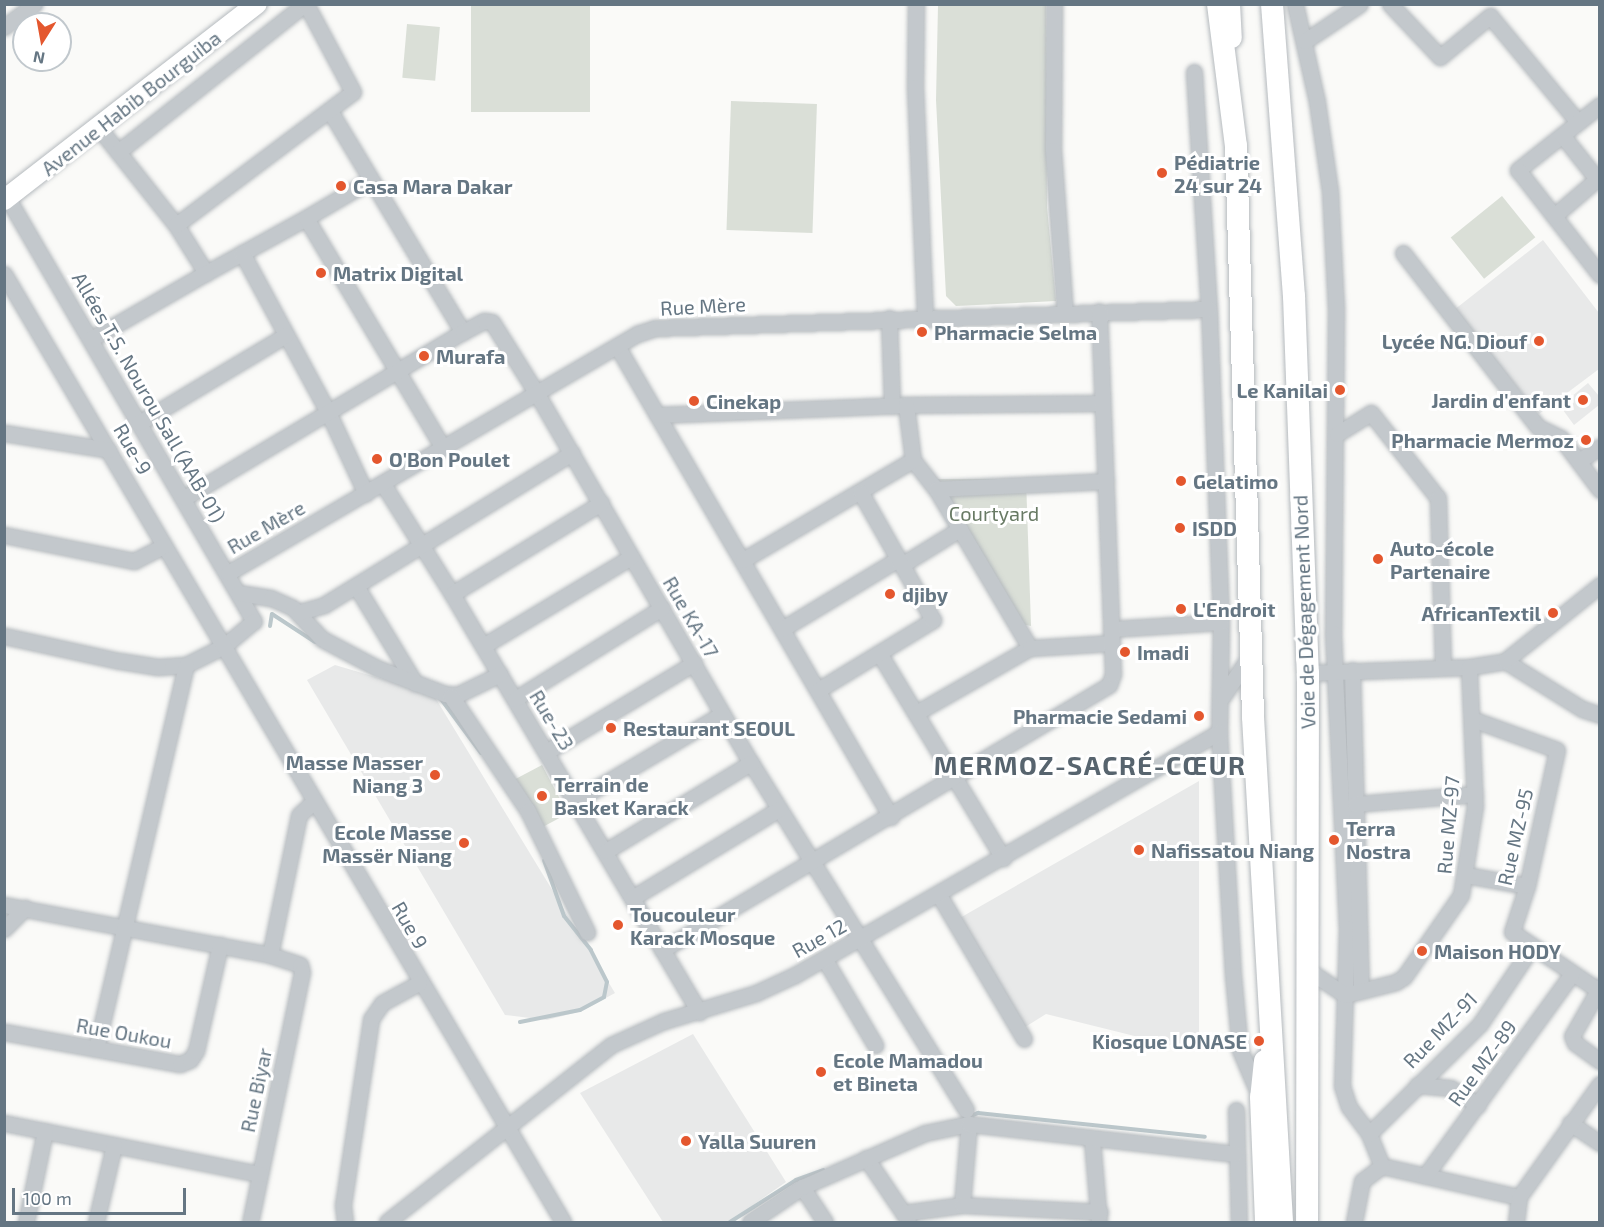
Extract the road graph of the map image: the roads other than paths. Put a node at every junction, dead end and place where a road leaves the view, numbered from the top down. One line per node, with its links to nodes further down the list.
1 (34, 4): 13 (street)
2 (257, 4): 19 (main road, Avenue Habib Bourguiba)
3 (306, 4): 17 (street); 23 (street)
4 (916, 4): 37 (street)
5 (1054, 4): 36 (street)
6 (1218, 4): 22 (highway)
7 (1230, 4): 22 (main road)
8 (1261, 4): 21 (main road, Voie de Dégagement Nord)
9 (1272, 4): 21 (highway)
10 (1295, 4): 14 (street)
11 (1360, 4): 14 (street)
12 (1390, 4): 18 (street)
13 (4, 27)
14 (1305, 42): 51 (street)
15 (1194, 72): 34 (street)
16 (1599, 105): 18 (street)
17 (330, 111): 24 (street); 28 (street)
18 (1578, 122): 20 (street)
19 (99, 128): 23 (street); 25 (main road, Avenue Habib Bourguiba)
20 (1562, 135): 26 (street); 26 (street)
21 (1282, 143): 96 (highway, Voie de Dégagement Nord)
22 (1236, 146): 88 (highway)
23 (118, 152): 28 (street)
24 (369, 181): 27 (street); 39 (street)
25 (6, 197): 41 (street, Allées T.S. Nourou Sall (AAB-01))
26 (1554, 216): 33 (street)
27 (306, 218): 29 (street); 43 (street)
28 (176, 225): 31 (street)
29 (242, 253): 31 (street); 40 (street)
30 (1403, 253): 57 (street)
31 (206, 273): 41 (street)
32 (4, 274): 54 (street, Rue-9)
33 (1599, 274)
34 (1209, 309): 35 (street, Rue Mère); 80 (street)
35 (1099, 311): 36 (street, Rue Mère); 45 (street)
36 (1065, 312): 37 (street, Rue Mère)
37 (925, 316): 38 (street, Rue Mère)
38 (889, 318): 42 (street, Rue Mère); 46 (street)
39 (463, 332): 43 (street); 44 (street, Rue KA-17)
40 (286, 335): 47 (street); 49 (street)
41 (91, 339): 49 (street, Allées T.S. Nourou Sall (AAB-01))
42 (617, 346): 44 (street, Rue Mère); 48 (street)
43 (398, 372): 47 (street); 53 (street)
44 (537, 394): 53 (street, Rue Mère); 55 (street, Rue KA-17)
45 (1101, 403): 46 (street); 58 (street)
46 (899, 405): 48 (street); 56 (street)
47 (328, 412): 63 (street); 64 (street)
48 (657, 415): 71 (street)
49 (139, 423): 64 (street, Allées T.S. Nourou Sall (AAB-01))
50 (4, 434): 54 (street)
51 (1336, 434): 92 (street); 95 (street)
52 (1599, 447): 57 (street)
53 (443, 448): 59 (street, Rue Mère)
54 (109, 450): 69 (street, Rue-9)
55 (572, 453): 65 (street, Rue KA-17); 68 (street)
56 (913, 460): 60 (street); 62 (street)
57 (1579, 461): 61 (street)
58 (1106, 481): 60 (street); 83 (street)
59 (383, 484): 63 (street, Rue Mère); 68 (street, Rue-23)
60 (936, 489): 66 (street)
61 (1599, 490)
62 (861, 493): 71 (street); 72 (street)
63 (366, 494): 73 (street, Rue Mère)
64 (184, 498): 73 (street, Allées T.S. Nourou Sall (AAB-01))
65 (601, 503): 70 (street, Rue KA-17); 77 (street)
66 (960, 529): 72 (street); 86 (street)
67 (4, 535): 69 (street)
68 (420, 543): 74 (street); 77 (street, Rue-23)
69 (164, 546): 84 (street, Rue-9)
70 (631, 557): 78 (street, Rue KA-17); 85 (street)
71 (743, 560): 81 (street)
72 (901, 562): 81 (street); 87 (street)
73 (228, 573): 76 (street, Allées T.S. Nourou Sall (AAB-01))
74 (356, 586): 79 (street); 98 (street)
75 (1598, 587): 89 (street)
76 (239, 593): 79 (street); 84 (street, Allées T.S. Nourou Sall (AAB-01))
77 (452, 594): 85 (street, Rue-23)
78 (662, 608): 90 (street, Rue KA-17); 102 (street)
79 (300, 612): 98 (street)
80 (1221, 622): 83 (street); 101 (street)
81 (782, 629): 99 (street)
82 (4, 636): 91 (street)
83 (1112, 636): 86 (street); 110 (street)
84 (224, 646): 91 (street); 112 (street, Rue 9)
85 (483, 646): 97 (street, Rue-23)
86 (1030, 648): 103 (street)
87 (879, 654): 99 (street); 103 (street)
88 (1251, 654): 101 (street); 143 (highway)
89 (1505, 661): 93 (street); 105 (street)
90 (694, 663): 104 (street, Rue KA-17); 108 (street)
91 (186, 665): 127 (street)
92 (1443, 667): 93 (street); 94 (street)
93 (1469, 667): 106 (street, Rue MZ-97)
94 (1352, 670): 95 (street); 114 (street)
95 (1336, 671): 96 (street); 141 (street)
96 (1308, 672): 126 (highway, Voie de Dégagement Nord)
97 (500, 674): 100 (street); 102 (street, Rue-23)
98 (415, 683): 100 (street)
99 (818, 690): 116 (street)
100 (451, 696): 129 (street)
101 (1223, 696): 107 (street)
102 (515, 699): 108 (street, Rue-23)
103 (916, 713): 110 (street)
104 (722, 714): 109 (street, Rue KA-17); 113 (street)
105 (1599, 715)
106 (1473, 719): 111 (street, Rue MZ-97); 121 (street, Rue MZ-95)
107 (1220, 732): 118 (street, Rue 12); 151 (street)
108 (546, 752): 113 (street, Rue-23)
109 (751, 763): 115 (street, Rue KA-17); 117 (street)
110 (956, 777): 116 (street); 118 (street)
111 (1475, 794): 114 (street); 120 (street, Rue MZ-97)
112 (314, 801): 134 (street); 138 (street, Rue 9)
113 (575, 801): 117 (street, Rue-23)
114 (1356, 804): 140 (street)
115 (780, 808): 119 (street, Rue KA-17); 123 (street)
116 (891, 817): 119 (street)
117 (606, 851): 123 (street, Rue-23)
118 (1003, 858): 122 (street, Rue 12)
119 (811, 861): 130 (street, Rue KA-17); 133 (street)
120 (1466, 875): 121 (street); 140 (street, Rue MZ-97)
121 (1527, 886): 132 (street, Rue MZ-95)
122 (939, 895): 130 (street, Rue 12); 145 (street)
123 (632, 898): 133 (street, Rue-23)
124 (4, 905): 125 (street)
125 (25, 908): 127 (street); 128 (street)
126 (1305, 923): 136 (highway); 185 (highway, Voie de Dégagement Nord)
127 (123, 927): 131 (street); 147 (street)
128 (4, 929)
129 (586, 932)
130 (858, 941): 135 (street, Rue 12); 154 (street, Rue KA-17)
131 (220, 945): 134 (street); 147 (street, Rue Oukou)
132 (1532, 947): 137 (street); 150 (street, Rue MZ-91)
133 (662, 950): 142 (street, Rue-23)
134 (270, 955): 166 (street, Rue Biyar)
135 (825, 960): 142 (street, Rue 12); 146 (street)
136 (1314, 974): 141 (street); 186 (highway)
137 (1572, 974): 139 (street); 152 (street, Rue MZ-89)
138 (419, 982): 157 (street, Rue 9); 177 (street)
139 (1598, 989): 148 (street)
140 (1361, 991): 141 (street, Rue MZ-97)
141 (1345, 994): 159 (street)
142 (699, 1012): 157 (street, Rue 12)
143 (1272, 1028): 151 (highway); 184 (highway)
144 (4, 1032): 147 (street, Rue Oukou)
145 (1024, 1039)
146 (875, 1046)
147 (96, 1049)
148 (1599, 1061)
149 (1599, 1084): 156 (street)
150 (1416, 1085): 152 (street); 159 (street, Rue MZ-91)
151 (1261, 1098): 183 (highway)
152 (1478, 1105): 167 (street, Rue MZ-89)
153 (1236, 1110): 163 (street)
154 (967, 1117): 160 (street); 164 (street); 170 (street)
155 (4, 1123): 158 (street)
156 (1570, 1123): 161 (street); 169 (street)
157 (506, 1128): 178 (street, Rue 12); 179 (street, Rue 9)
158 (45, 1131): 162 (street); 174 (street)
159 (1368, 1134): 165 (street)
160 (1092, 1140): 163 (street); 172 (street)
161 (1599, 1143)
162 (114, 1145): 166 (street); 175 (street)
163 (1235, 1154): 182 (street)
164 (866, 1158): 168 (street); 173 (street)
165 (1382, 1166): 167 (street); 187 (street)
166 (260, 1174): 176 (street, Rue Biyar)
167 (1425, 1176): 169 (street)
168 (802, 1187): 180 (street); 181 (street)
169 (1519, 1197): 188 (street)
170 (962, 1204): 171 (street); 173 (street)
171 (1039, 1217): 172 (street)
172 (1099, 1217)
173 (907, 1218)
174 (26, 1222)
175 (96, 1222)
176 (250, 1222)
177 (345, 1222)
178 (387, 1222)
179 (563, 1222)
180 (750, 1222)
181 (825, 1222)
182 (1239, 1222)
183 (1266, 1222)
184 (1282, 1222)
185 (1307, 1222)
186 (1321, 1222)
187 (1354, 1222)
188 (1516, 1222)

